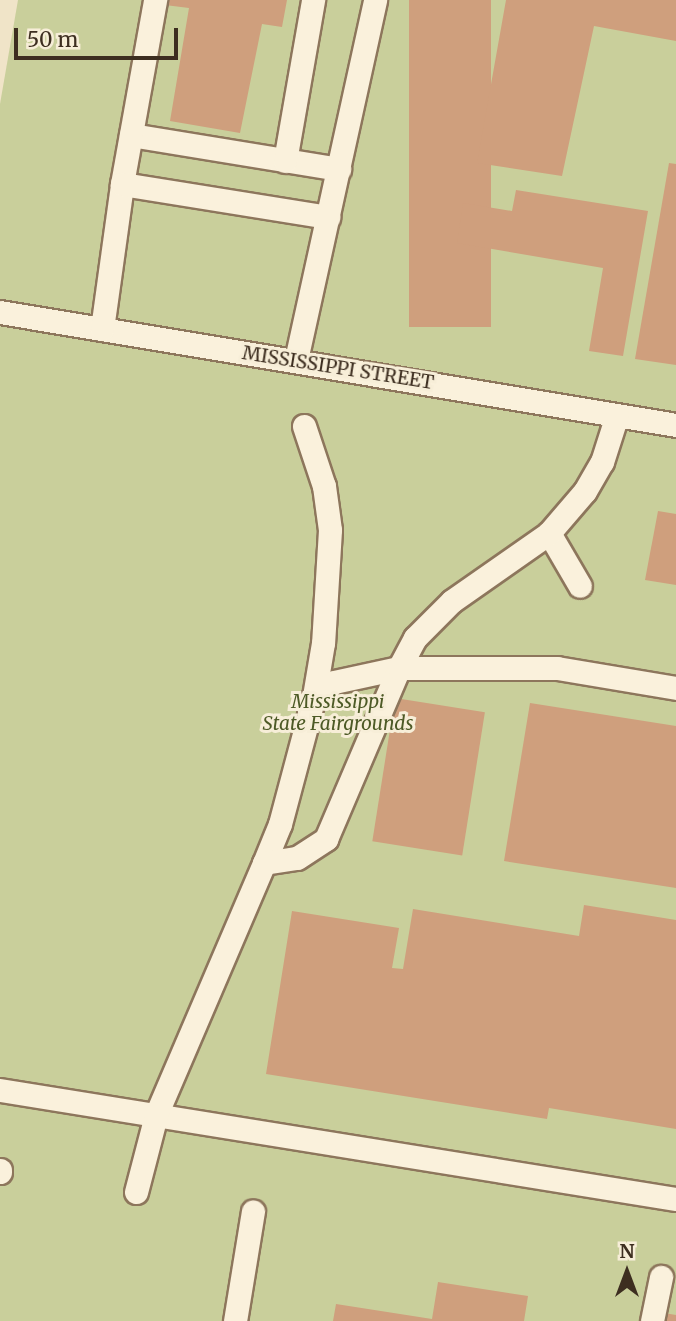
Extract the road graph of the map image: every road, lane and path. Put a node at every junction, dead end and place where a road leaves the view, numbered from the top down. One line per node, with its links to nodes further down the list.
1 (155, 0): 4 (street)
2 (313, 0): 5 (street)
3 (375, 0): 6 (street)
4 (131, 135): 5 (street); 7 (street)
5 (285, 161): 6 (street)
6 (339, 169): 8 (street)
7 (122, 184): 8 (street); 10 (street)
8 (328, 217): 11 (street)
9 (0, 313): 10 (street, MISSISSIPPI STREET)
10 (102, 329): 11 (street, MISSISSIPPI STREET)
11 (296, 360): 12 (street, MISSISSIPPI STREET)
12 (617, 415): 13 (street, MISSISSIPPI STREET); 15 (street)
13 (676, 425)
14 (304, 426): 19 (street)
15 (549, 533): 16 (street); 17 (street)
16 (580, 586)
17 (400, 668): 18 (street); 19 (street); 20 (street)
18 (676, 688)
19 (314, 696): 20 (street)
20 (264, 863): 22 (street)
21 (0, 1090): 22 (street)
22 (156, 1115): 23 (street); 24 (street)
23 (136, 1192)
24 (676, 1199)
25 (253, 1211): 27 (street)
26 (661, 1277): 28 (street)
27 (235, 1321)
28 (652, 1321)

